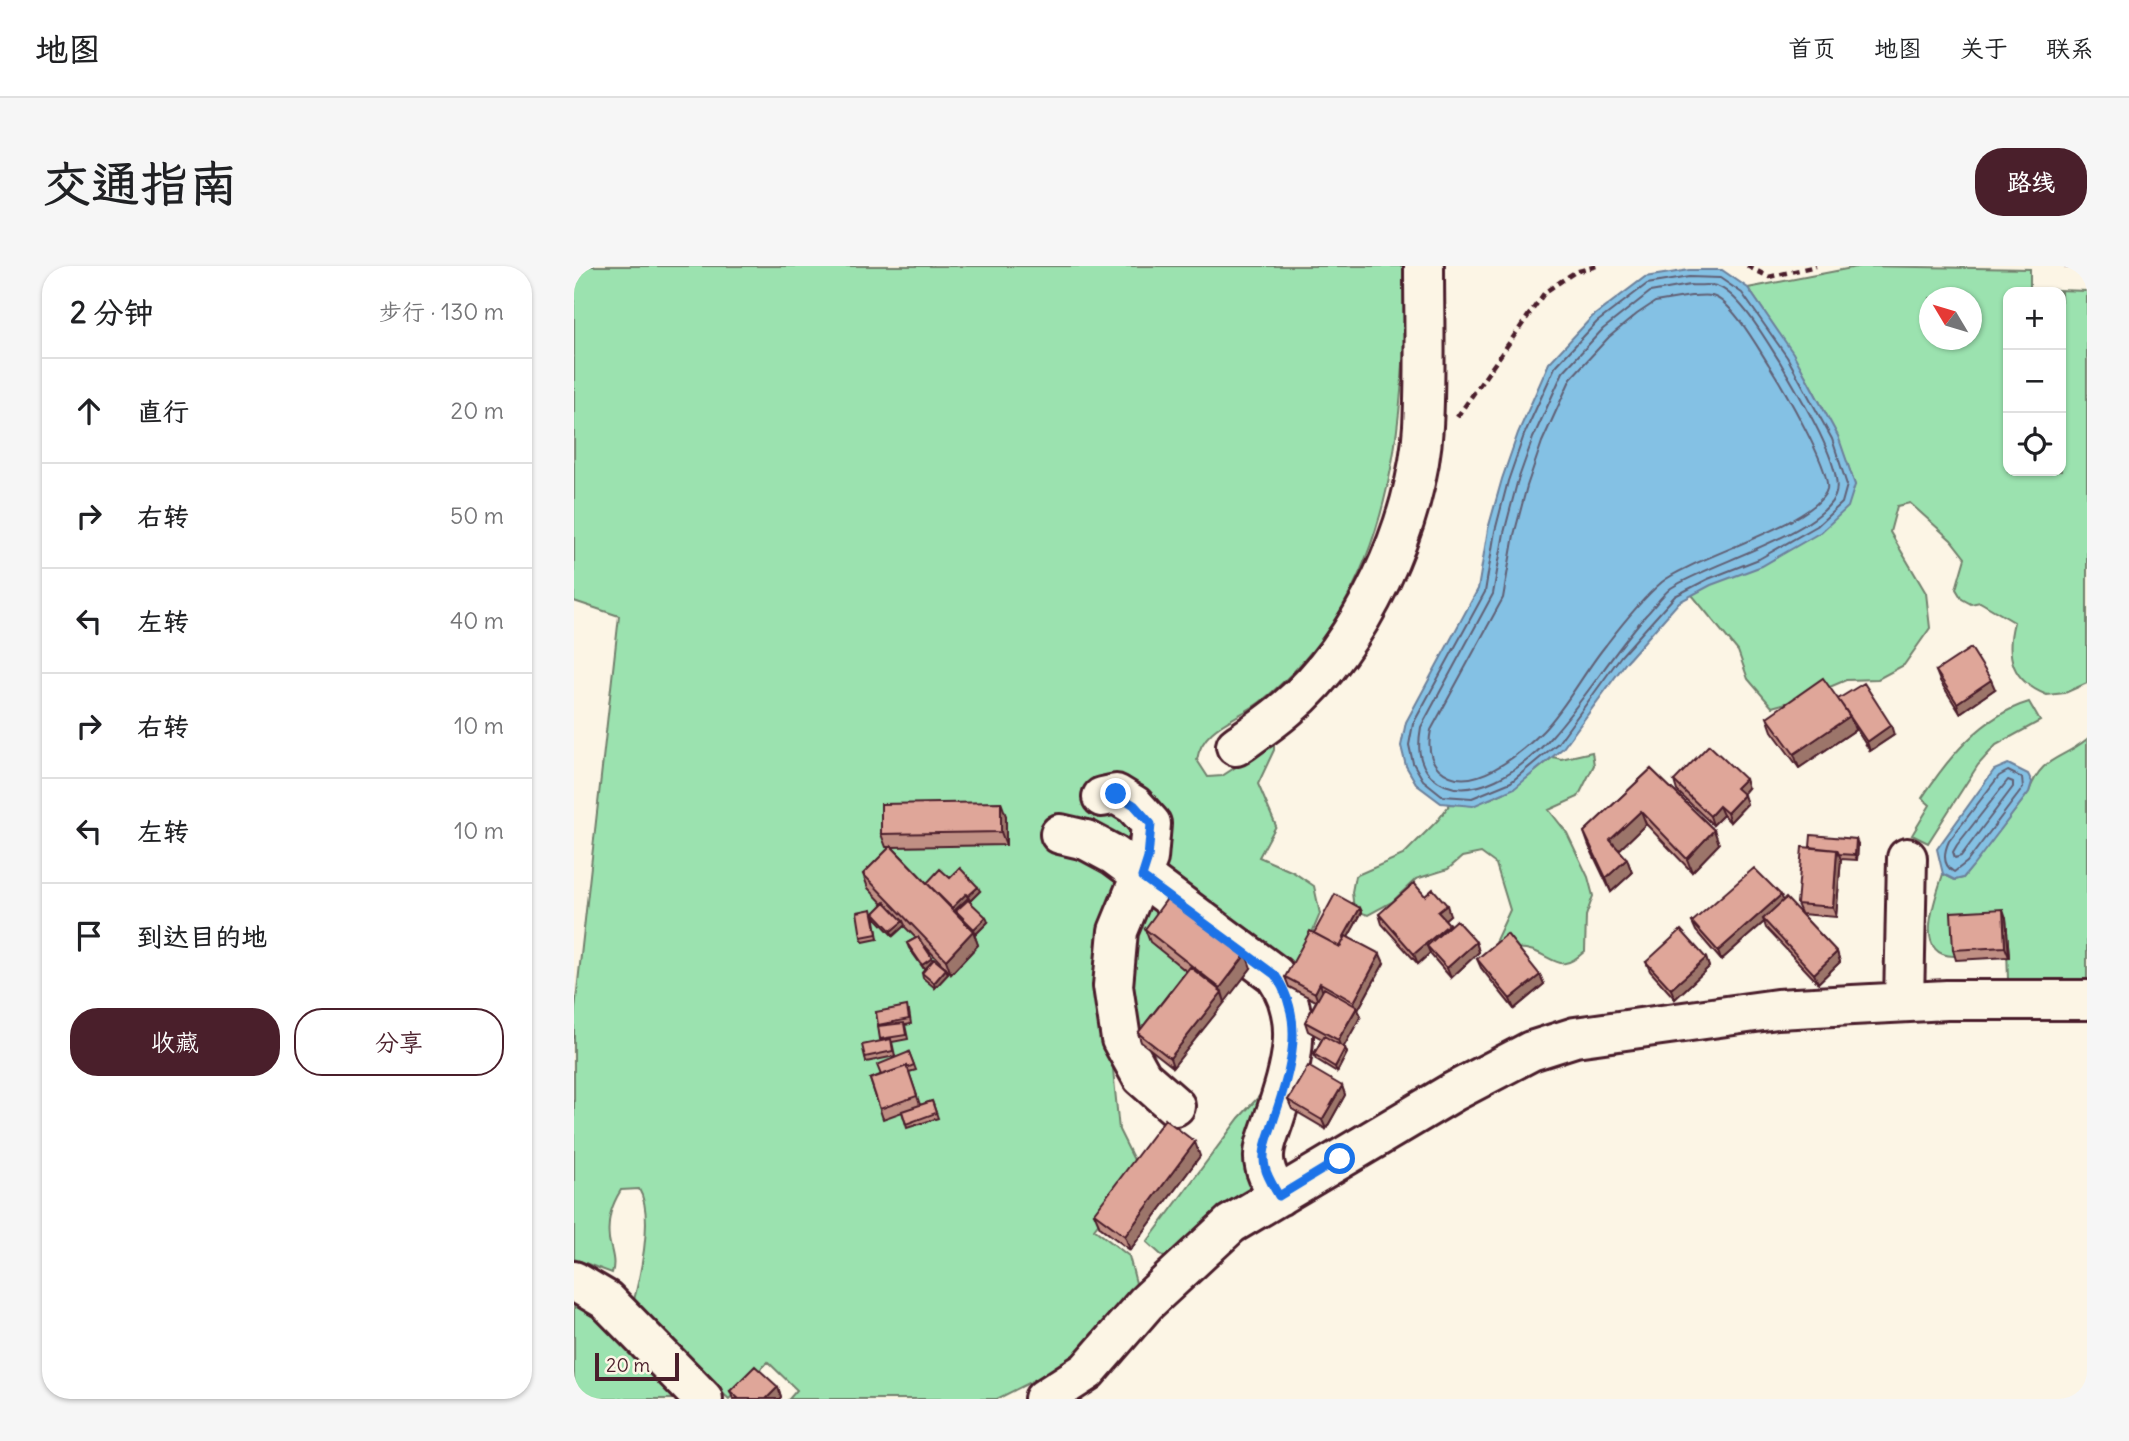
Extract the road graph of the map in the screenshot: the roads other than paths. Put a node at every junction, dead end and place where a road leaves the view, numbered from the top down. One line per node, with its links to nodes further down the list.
1 (1424, 266): 2 (street)
2 (1236, 746)
3 (1102, 797): 6 (street)
4 (1060, 834): 6 (street)
5 (1907, 858): 8 (street)
6 (1142, 877): 9 (street); 10 (street)
7 (2087, 1000): 8 (street)
8 (1904, 1002): 10 (street)
9 (1175, 1105)
10 (1279, 1196): 13 (street)
11 (574, 1281): 12 (street)
12 (703, 1399)
13 (1044, 1399)

